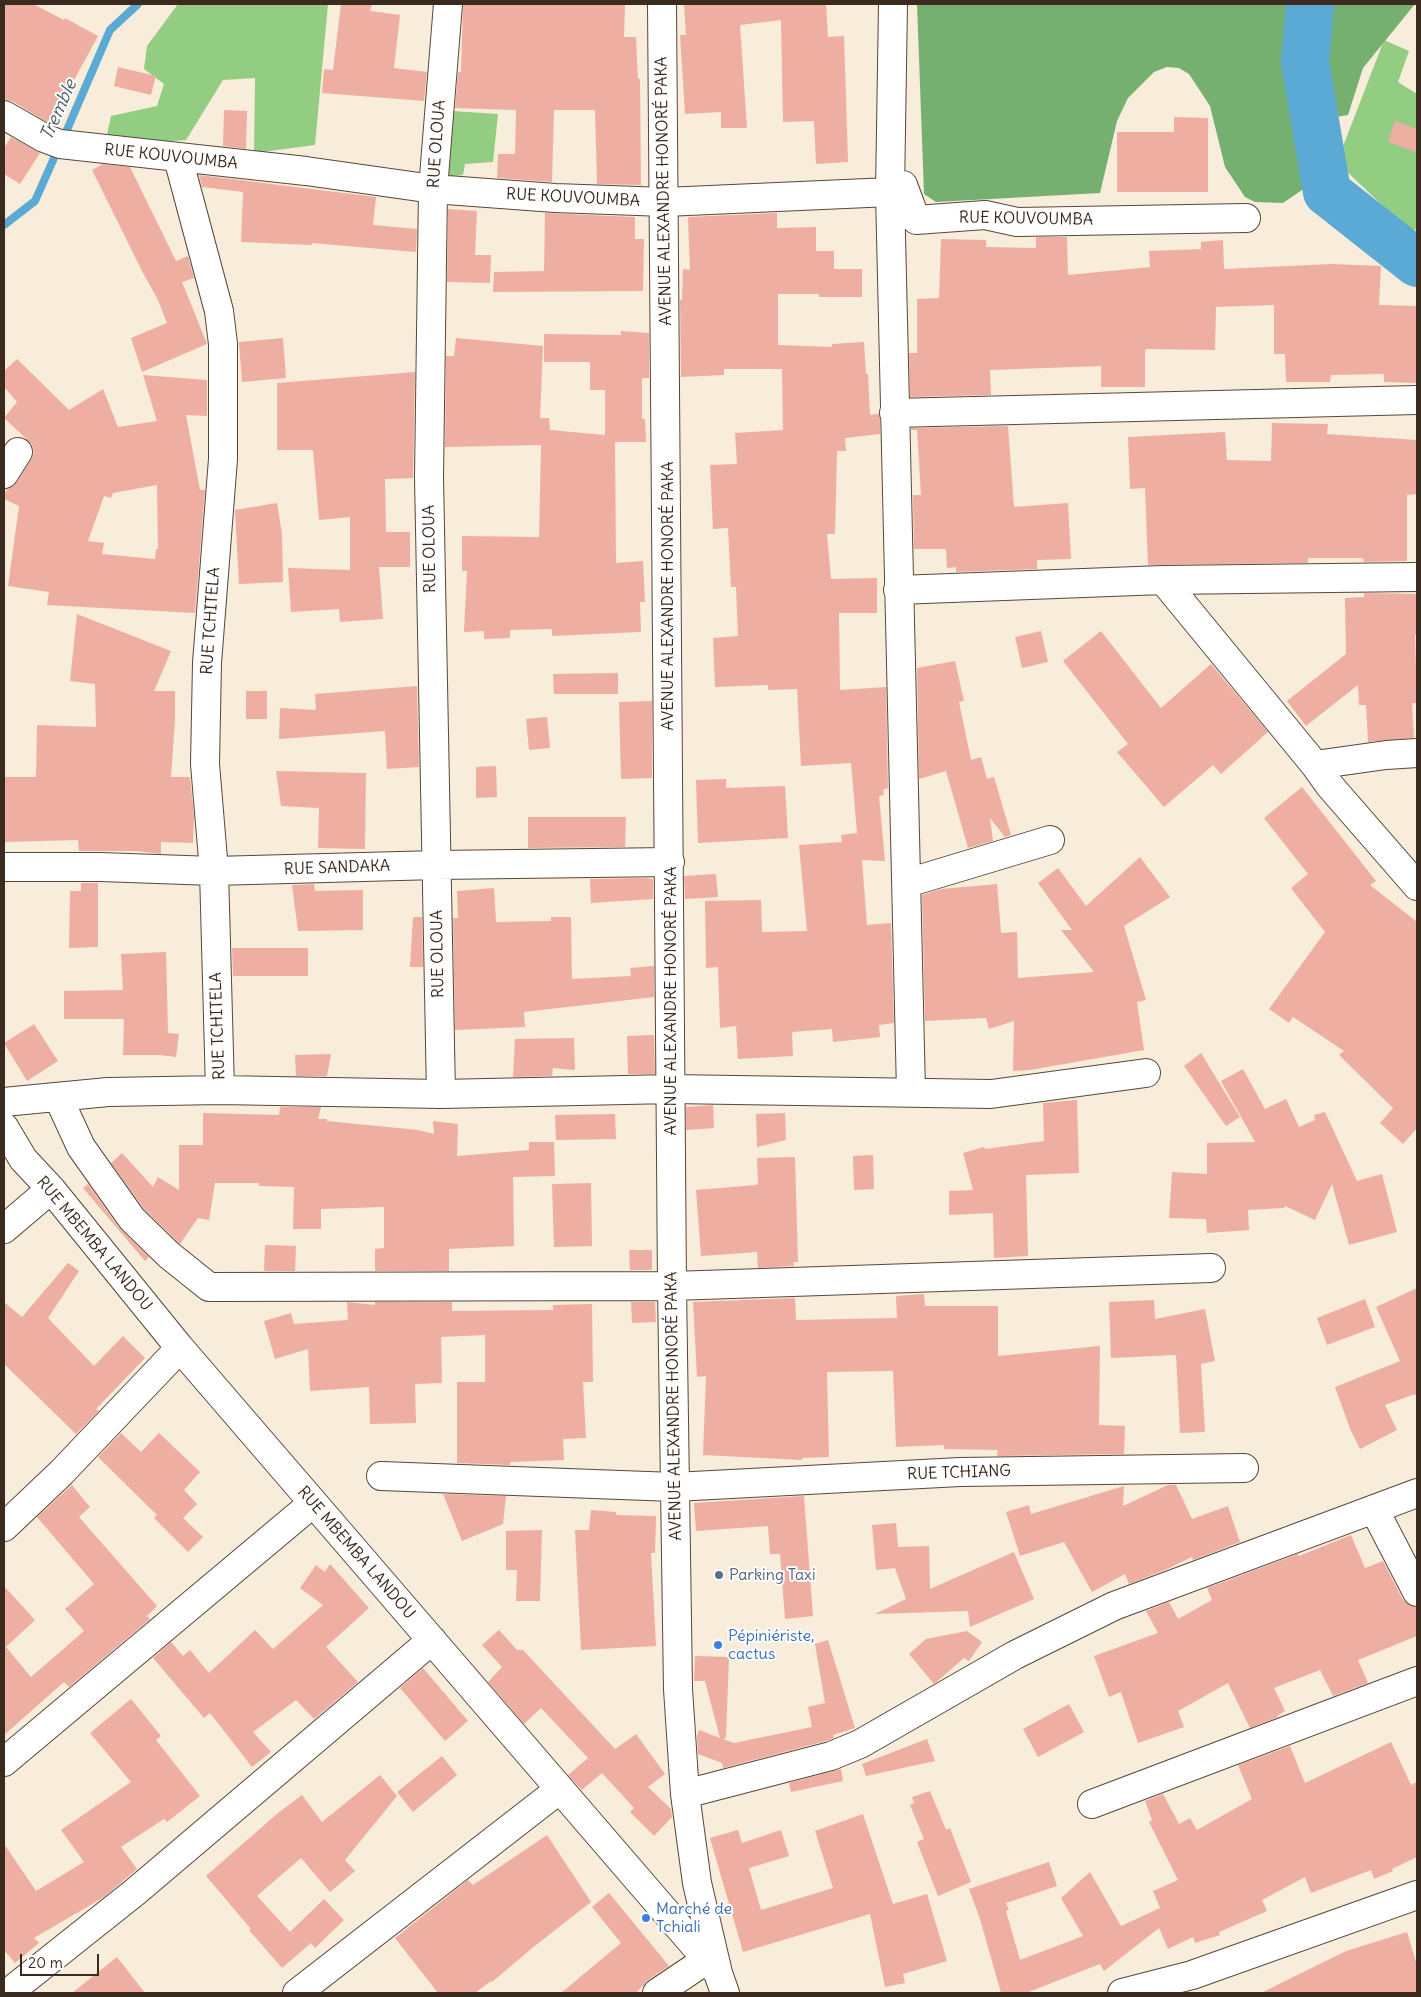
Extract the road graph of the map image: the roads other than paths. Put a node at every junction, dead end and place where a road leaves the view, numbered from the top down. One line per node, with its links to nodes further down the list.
1 (448, 4): 6 (street, RUE OLOUA)
2 (662, 4): 8 (street, AVENUE ALEXANDRE HONORÉ PAKA)
3 (893, 4): 7 (street)
4 (4, 115): 5 (street, RUE KOUVOUMBA)
5 (178, 158): 6 (street, RUE KOUVOUMBA); 23 (street, RUE TCHITELA)
6 (433, 189): 8 (street, RUE KOUVOUMBA); 21 (street, RUE OLOUA)
7 (890, 192): 8 (street, RUE KOUVOUMBA); 9 (street, RUE KOUVOUMBA); 11 (street)
8 (664, 202): 20 (street, AVENUE ALEXANDRE HONORÉ PAKA)
9 (1246, 218)
10 (1417, 400): 11 (street)
11 (894, 413): 16 (street)
12 (18, 452): 13 (street)
13 (4, 474)
14 (1417, 577): 15 (street)
15 (1163, 580): 16 (street); 18 (street)
16 (898, 590): 24 (street)
17 (1417, 753): 18 (street)
18 (1316, 765): 25 (street)
19 (1050, 840): 24 (street)
20 (670, 862): 21 (street, RUE SANDAKA); 27 (street, AVENUE ALEXANDRE HONORÉ PAKA)
21 (437, 865): 23 (street, RUE SANDAKA); 30 (street, RUE OLOUA)
22 (4, 867): 23 (street, RUE SANDAKA)
23 (214, 872): 28 (street, RUE TCHITELA)
24 (907, 883): 29 (street)
25 (1417, 886)
26 (1146, 1072): 29 (street)
27 (671, 1089): 29 (street); 30 (street); 38 (street, AVENUE ALEXANDRE HONORÉ PAKA)
28 (220, 1090): 30 (street); 31 (street)
29 (911, 1092)
30 (441, 1094)
31 (58, 1097): 32 (street); 38 (street)
32 (4, 1102)
33 (4, 1127): 34 (street, RUE MBEMBA LANDOU)
34 (13, 1156): 35 (street, RUE MBEMBA LANDOU)
35 (51, 1189): 36 (street); 39 (street, RUE MBEMBA LANDOU)
36 (4, 1229)
37 (1211, 1268): 38 (street)
38 (672, 1286): 42 (street, AVENUE ALEXANDRE HONORÉ PAKA)
39 (180, 1348): 44 (street, RUE MBEMBA LANDOU); 46 (street)
40 (1244, 1468): 42 (street, RUE TCHIANG)
41 (381, 1476): 42 (street, RUE TCHIANG)
42 (674, 1487): 52 (street, AVENUE ALEXANDRE HONORÉ PAKA)
43 (1417, 1493): 45 (street)
44 (313, 1503): 48 (street, RUE MBEMBA LANDOU); 50 (street)
45 (1374, 1509): 47 (street); 52 (street)
46 (4, 1527)
47 (1417, 1592)
48 (432, 1640): 51 (street, RUE MBEMBA LANDOU); 56 (street)
49 (1417, 1681): 53 (street)
50 (4, 1762)
51 (560, 1789): 55 (street, RUE MBEMBA LANDOU); 57 (street)
52 (685, 1794): 55 (street, AVENUE ALEXANDRE HONORÉ PAKA)
53 (1092, 1804)
54 (1417, 1895): 59 (street)
55 (716, 1975): 58 (street)
56 (8, 1993)
57 (297, 1993)
58 (656, 1993)
59 (1122, 1993)

